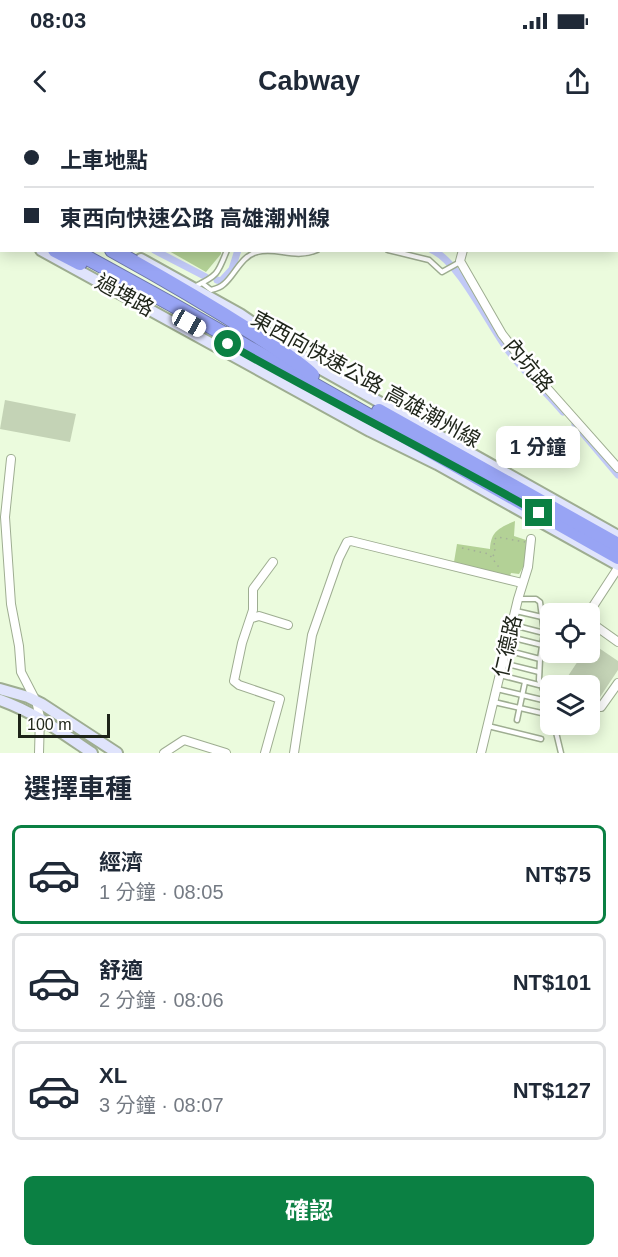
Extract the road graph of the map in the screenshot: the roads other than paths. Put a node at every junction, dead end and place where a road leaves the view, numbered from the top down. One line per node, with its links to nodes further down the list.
1 (45, 252): 24 (main road, 過埤路)
2 (59, 252): 16 (highway)
3 (77, 252): 16 (highway, 東西向快速公路 高雄潮州線)
4 (97, 252): 15 (highway, 東西向快速公路 高雄潮州線)
5 (116, 252): 15 (highway)
6 (130, 252): 14 (main road, 過埤路)
7 (226, 252): 14 (lane)
8 (255, 252): 14 (lane)
9 (279, 252): 10 (lane)
10 (309, 252)
11 (396, 252): 13 (lane)
12 (462, 252): 13 (street)
13 (460, 261): 18 (street, 內坑路)
14 (198, 285): 19 (main road, 過埤路)
15 (312, 375): 21 (highway, 東西向快速公路 高雄潮州線)
16 (441, 457): 22 (highway, 東西向快速公路 高雄潮州線)
17 (11, 459): 52 (street)
18 (618, 468)
19 (618, 536)
20 (530, 541): 25 (street, 仁德路)
21 (618, 545)
22 (618, 557)
23 (273, 562): 31 (street)
24 (618, 567): 27 (street)
25 (522, 584): 26 (street, 仁德路); 68 (street)
26 (518, 598): 28 (lane); 29 (street, 仁德路)
27 (595, 603)
28 (540, 608)
29 (515, 611): 30 (lane); 33 (street, 仁德路)
30 (540, 617)
31 (252, 618): 32 (street); 67 (street)
32 (288, 625)
33 (512, 625): 35 (lane); 36 (street, 仁德路)
34 (600, 629): 37 (street)
35 (540, 632)
36 (509, 636): 38 (lane); 39 (street, 仁德路)
37 (618, 642)
38 (540, 644)
39 (506, 650): 40 (lane); 41 (street, 仁德路)
40 (540, 659): 42 (lane)
41 (503, 663): 42 (lane); 43 (street, 仁德路)
42 (539, 672): 46 (lane)
43 (500, 675): 44 (lane); 47 (street, 仁德路)
44 (525, 682): 46 (lane); 49 (lane)
45 (618, 683): 54 (street)
46 (540, 685)
47 (497, 688): 49 (lane); 53 (street, 仁德路)
48 (0, 689): 52 (main road)
49 (522, 695): 50 (lane); 55 (lane)
50 (540, 699)
51 (0, 700): 57 (main road)
52 (36, 701): 57 (street); 64 (main road)
53 (494, 702): 55 (lane); 59 (street, 仁德路)
54 (600, 707)
55 (519, 708): 56 (lane); 58 (lane)
56 (540, 713)
57 (40, 717): 62 (street); 63 (main road)
58 (517, 720)
59 (488, 726): 61 (lane); 69 (street, 仁德路)
60 (557, 735): 70 (lane)
61 (541, 739)
62 (39, 753)
63 (92, 753)
64 (117, 753)
65 (164, 753): 66 (street)
66 (226, 753)
67 (265, 753)
68 (294, 753)
69 (481, 753)
70 (561, 753)

